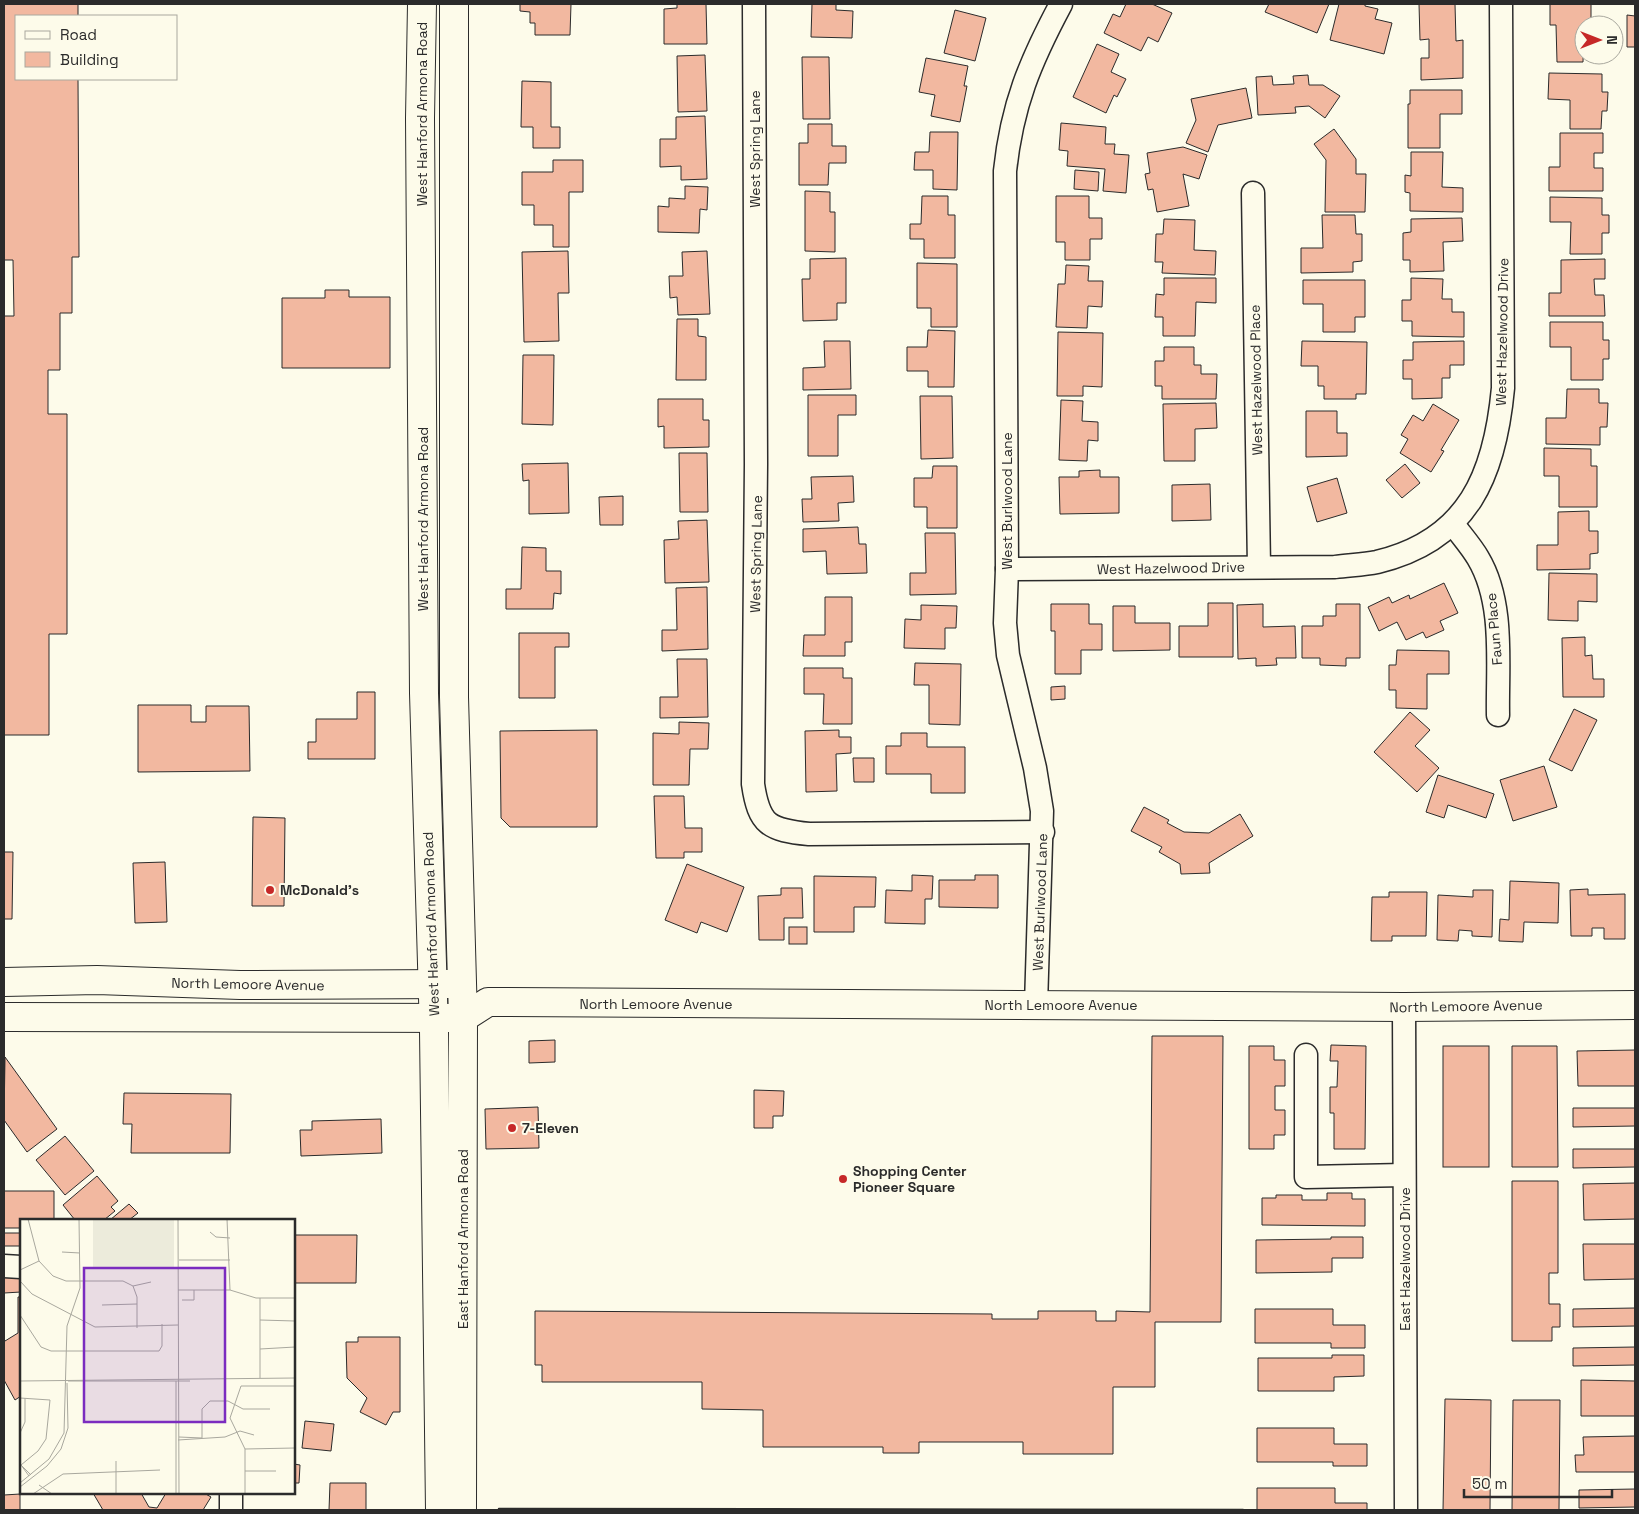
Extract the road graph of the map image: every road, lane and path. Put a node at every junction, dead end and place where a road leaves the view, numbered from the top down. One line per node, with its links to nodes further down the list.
1 (422, 4): 11 (main road, West Hanford Armona Road)
2 (454, 4): 12 (main road)
3 (754, 4): 13 (street, West Spring Lane)
4 (1061, 4): 9 (street, West Burlwood Lane)
5 (1501, 4): 7 (street, West Hazelwood Drive)
6 (1253, 192): 8 (street, West Hazelwood Place)
7 (1453, 524): 8 (street, West Hazelwood Drive); 10 (street, Faun Place)
8 (1259, 567): 9 (street, West Hazelwood Drive)
9 (1008, 569): 13 (street, West Burlwood Lane)
10 (1498, 715)
11 (428, 819): 12 (main road); 17 (main road, West Hanford Armona Road)
12 (458, 820): 14 (main road)
13 (1043, 832): 19 (street, West Burlwood Lane)
14 (462, 976): 17 (main road, North Lemoore Avenue); 18 (main road); 24 (main road, East Hanford Armona Road)
15 (4, 982): 16 (main road, North Lemoore Avenue)
16 (194, 985): 17 (main road, North Lemoore Avenue); 23 (main road)
17 (432, 985): 25 (main road, West Hanford Armona Road)
18 (488, 1002): 19 (main road, North Lemoore Avenue); 24 (main road)
19 (1036, 1005): 21 (main road, North Lemoore Avenue)
20 (1635, 1005): 21 (main road, North Lemoore Avenue)
21 (1404, 1007): 27 (street, East Hazelwood Drive)
22 (4, 1017): 23 (main road)
23 (194, 1017): 25 (main road)
24 (463, 1018): 25 (main road); 33 (main road, East Hanford Armona Road)
25 (434, 1026): 32 (main road, East Hanford Armona Road)
26 (1306, 1055): 27 (street)
27 (1404, 1175): 34 (street, East Hazelwood Drive)
28 (4, 1266): 29 (street)
29 (20, 1266)
30 (231, 1494): 31 (street)
31 (231, 1510)
32 (440, 1510)
33 (462, 1510)
34 (1406, 1510)

